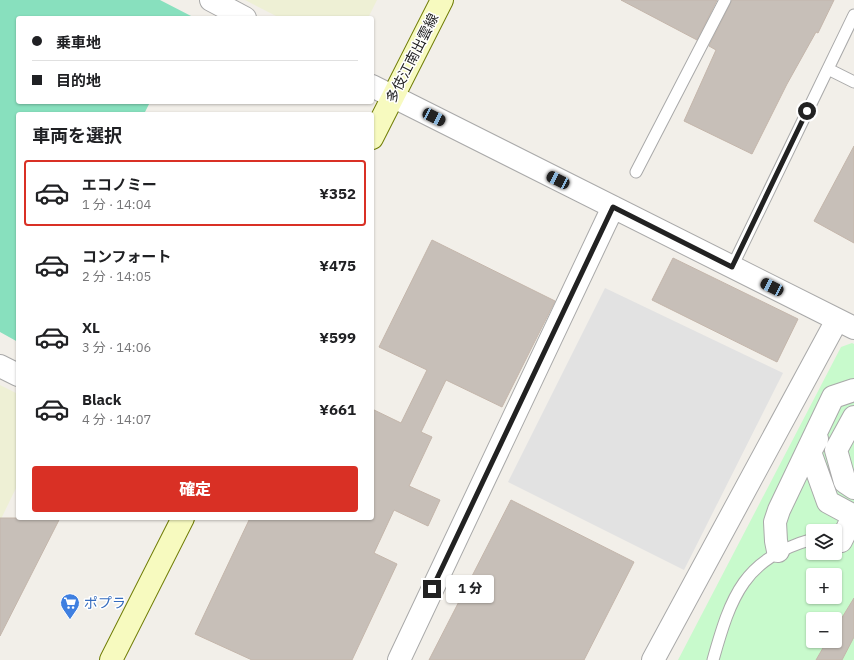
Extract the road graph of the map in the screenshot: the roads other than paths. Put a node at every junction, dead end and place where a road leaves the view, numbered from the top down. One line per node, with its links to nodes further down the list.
1 (211, 0): 5 (street)
2 (442, 0): 9 (main road, 多伎江南出雲線)
3 (725, 0): 11 (lane)
4 (854, 15): 6 (lane)
5 (241, 16)
6 (828, 69): 7 (lane); 13 (lane)
7 (854, 82)
8 (374, 87): 9 (street)
9 (393, 97): 10 (main road, 多伎江南出雲線); 12 (street)
10 (374, 134)
11 (636, 172)
12 (613, 207): 13 (street); 32 (street)
13 (732, 267): 14 (street)
14 (846, 324): 33 (street)
15 (0, 366): 16 (street)
16 (16, 374)
17 (854, 390): 19 (street)
18 (854, 417): 21 (street)
19 (822, 424): 20 (street); 22 (street); 23 (street)
20 (854, 442)
21 (847, 467): 22 (street); 24 (street)
22 (818, 474): 25 (street)
23 (791, 483): 25 (street); 30 (street)
24 (854, 488)
25 (828, 502): 26 (street)
26 (854, 515): 29 (street)
27 (182, 520): 31 (main road)
28 (806, 541): 30 (lane)
29 (843, 541)
30 (778, 551): 34 (lane)
31 (111, 660)
32 (398, 660)
33 (653, 660)
34 (713, 660)

